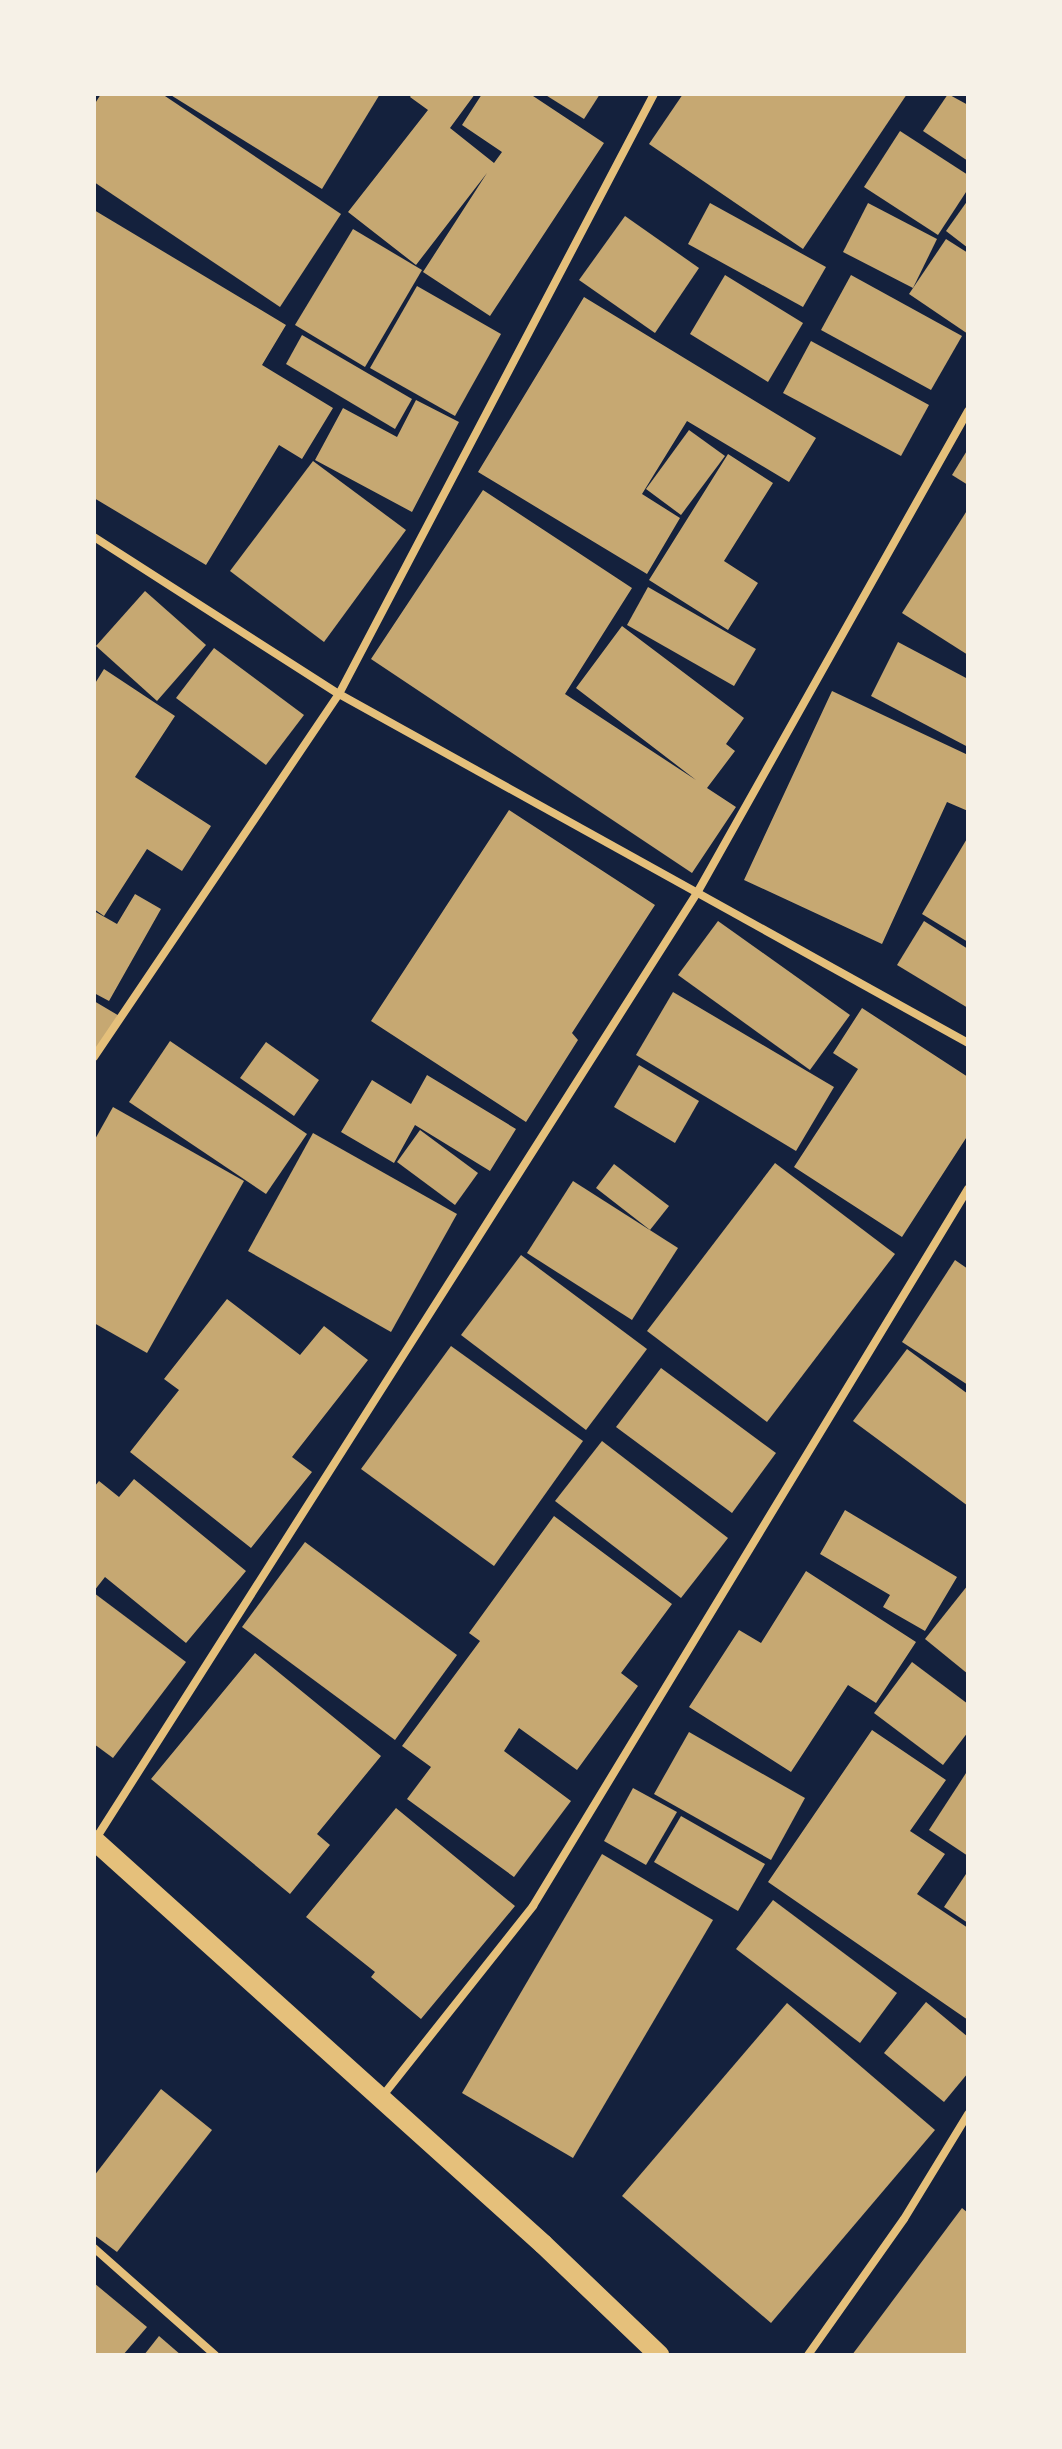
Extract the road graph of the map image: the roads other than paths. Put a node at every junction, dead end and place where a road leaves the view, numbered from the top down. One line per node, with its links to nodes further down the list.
1 (654, 94): 4 (street)
2 (968, 411): 5 (street)
3 (94, 537): 4 (street)
4 (339, 694): 5 (street); 7 (street)
5 (697, 893): 6 (street); 9 (street)
6 (968, 1043)
7 (94, 1057)
8 (968, 1189): 10 (street)
9 (94, 1841): 10 (main road)
10 (380, 2098): 14 (main road)
11 (968, 2114): 15 (street)
12 (94, 2248): 13 (street)
13 (215, 2355)
14 (659, 2355)
15 (808, 2355)

